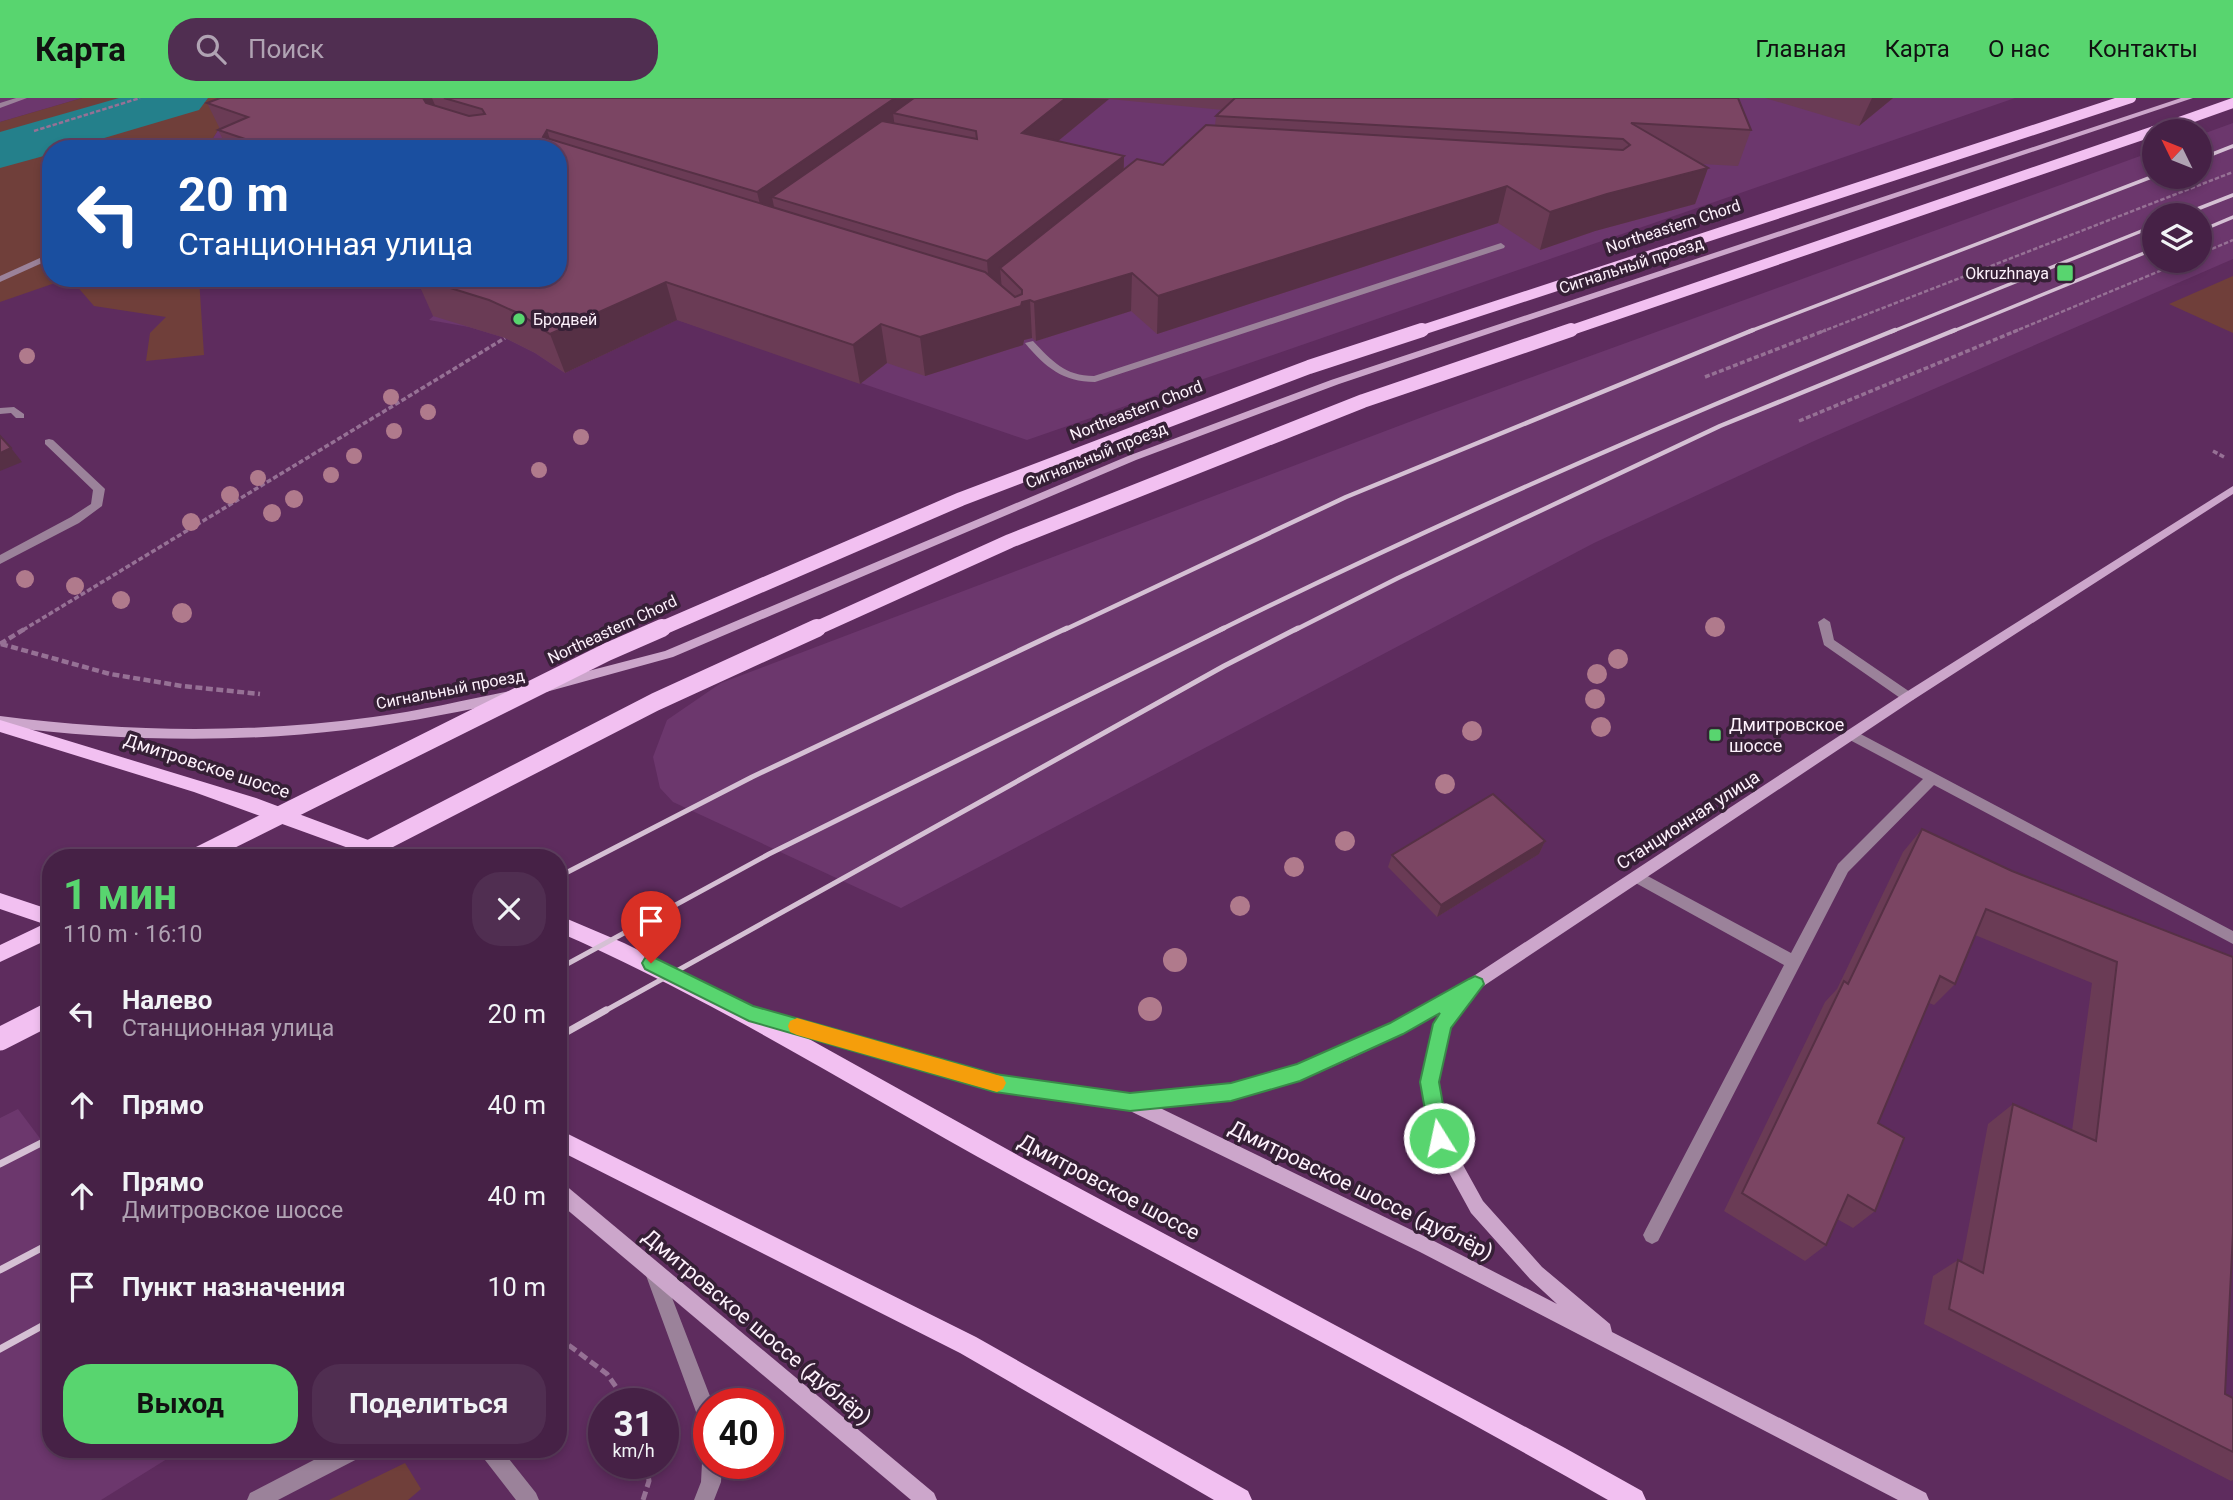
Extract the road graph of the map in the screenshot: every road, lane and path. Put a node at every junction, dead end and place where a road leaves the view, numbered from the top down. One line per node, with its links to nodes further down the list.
1 (23, 98): 6 (street)
2 (140, 98): 8 (path)
3 (2131, 98): 35 (main road, Northeastern Chord, bridge)
4 (2189, 98): 32 (street, Сигнальный проезд)
5 (2233, 103): 7 (main road, bridge)
6 (0, 106)
7 (2188, 119)
8 (23, 133)
9 (2142, 135): 36 (main road, bridge)
10 (2233, 172): 19 (path)
11 (2233, 240): 13 (path)
12 (1500, 246): 18 (street)
13 (2212, 249)
14 (42, 260): 16 (street)
15 (2155, 273): 22 (path)
16 (0, 279)
17 (505, 338): 29 (path)
18 (1031, 343)
19 (1705, 377)
20 (0, 411): 21 (street)
21 (20, 416)
22 (1799, 421)
23 (49, 442): 27 (street)
24 (2213, 451): 25 (path)
25 (2224, 457)
26 (2233, 489): 31 (street, Станционная улица)
27 (0, 560)
28 (1824, 622): 31 (street)
29 (0, 644): 30 (path)
30 (272, 695)
31 (1908, 697): 33 (street, Станционная улица)
32 (0, 723): 37 (main road, Дмитровское шоссе)
33 (1853, 734): 34 (street); 38 (street, Станционная улица)
34 (1933, 777): 43 (street); 45 (street)
35 (212, 849)
36 (369, 849)
37 (375, 849)
38 (1637, 877): 45 (street); 46 (street, Станционная улица)
39 (0, 901): 40 (main road)
40 (42, 915)
41 (567, 927): 47 (main road, Дмитровское шоссе)
42 (42, 933): 44 (main road)
43 (2233, 938)
44 (0, 954)
45 (1793, 962): 53 (street)
46 (1475, 984): 50 (street, Станционная улица); 56 (street)
47 (749, 1013): 50 (street, Дмитровское шоссе (дублёр)); 69 (main road, Дмитровское шоссе)
48 (42, 1018): 49 (main road, bridge)
49 (0, 1039)
50 (1130, 1102): 56 (street, Дмитровское шоссе (дублёр))
51 (567, 1144): 68 (main road)
52 (567, 1198): 54 (street, Дмитровское шоссе (дублёр))
53 (1652, 1235)
54 (652, 1269): 58 (street); 67 (street, Дмитровское шоссе (дублёр))
55 (567, 1342): 57 (path)
56 (1623, 1348): 70 (street, Дмитровское шоссе (дублёр))
57 (621, 1388)
58 (697, 1388)
59 (339, 1458): 63 (street)
60 (496, 1458): 64 (street)
61 (649, 1479): 65 (path)
62 (711, 1479): 66 (street)
63 (257, 1500)
64 (529, 1500)
65 (643, 1500)
66 (704, 1500)
67 (927, 1500)
68 (1239, 1500)
69 (1633, 1500)
70 (1919, 1500)

